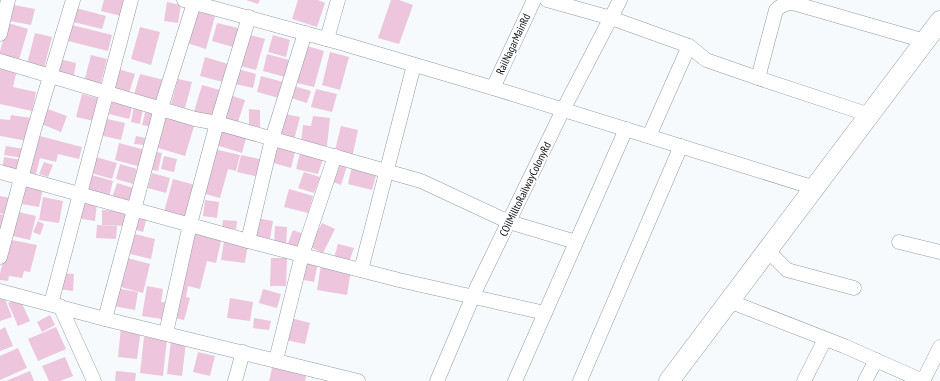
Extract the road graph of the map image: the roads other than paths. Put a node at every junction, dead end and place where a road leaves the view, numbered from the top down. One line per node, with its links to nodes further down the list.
1 (8, 0): 13 (street)
2 (73, 0): 19 (street)
3 (131, 0): 22 (street)
4 (338, 0): 14 (street)
5 (534, 0): 21 (street, RailNagarMainRd)
6 (547, 0): 10 (street)
7 (620, 0): 10 (street, COilMilltoRailwayColonyRd)
8 (189, 1): 9 (street); 23 (street)
9 (249, 17): 12 (street); 26 (street)
10 (611, 18): 16 (street); 24 (street, COilMilltoRailwayColonyRd)
11 (940, 21): 15 (street)
12 (305, 33): 14 (street); 29 (street)
13 (0, 34)
14 (327, 39): 18 (street)
15 (925, 42): 20 (street); 25 (street)
16 (689, 46): 20 (street); 28 (street)
17 (0, 61): 19 (street)
18 (414, 65): 21 (street); 32 (street)
19 (50, 76): 22 (street); 34 (street)
20 (758, 78): 25 (street)
21 (493, 88): 24 (street)
22 (106, 92): 23 (street); 36 (street)
23 (161, 108): 26 (street); 37 (street)
24 (563, 110): 27 (street); 38 (street, COilMilltoRailwayColonyRd)
25 (870, 114): 35 (street)
26 (217, 123): 29 (street); 39 (street)
27 (626, 129): 28 (street); 41 (street)
28 (649, 136): 30 (street)
29 (272, 139): 31 (street); 40 (street)
30 (681, 146): 35 (street); 67 (street)
31 (335, 156): 32 (street); 45 (street)
32 (386, 171): 38 (street); 47 (street)
33 (0, 172): 34 (street)
34 (21, 178): 36 (street); 46 (street)
35 (815, 188): 43 (street)
36 (79, 195): 37 (street); 52 (street)
37 (134, 208): 39 (street); 54 (street)
38 (509, 222): 41 (street); 50 (street, COilMilltoRailwayColonyRd)
39 (190, 224): 40 (street); 55 (street)
40 (248, 241): 45 (street)
41 (576, 242): 53 (street)
42 (899, 242): 44 (street)
43 (768, 250): 48 (street); 51 (street)
44 (940, 252)
45 (302, 255): 47 (street); 59 (street)
46 (0, 257)
47 (361, 270): 50 (street)
48 (854, 288)
49 (0, 291): 52 (street)
50 (473, 296): 53 (street); 65 (street, COilMilltoRailwayColonyRd)
51 (729, 301): 56 (street); 68 (street)
52 (55, 305): 54 (street); 62 (street)
53 (545, 313): 66 (street)
54 (105, 318): 55 (street)
55 (166, 333): 58 (street)
56 (825, 339): 60 (street); 69 (street)
57 (940, 346): 71 (street)
58 (243, 352): 59 (street); 63 (street)
59 (276, 360): 61 (street)
60 (876, 360): 70 (street); 71 (street)
61 (327, 377): 64 (street)
62 (94, 381)
63 (235, 381)
64 (358, 381)
65 (437, 381)
66 (515, 381)
67 (580, 381)
68 (669, 381)
69 (804, 381)
70 (865, 381)
71 (923, 381)

